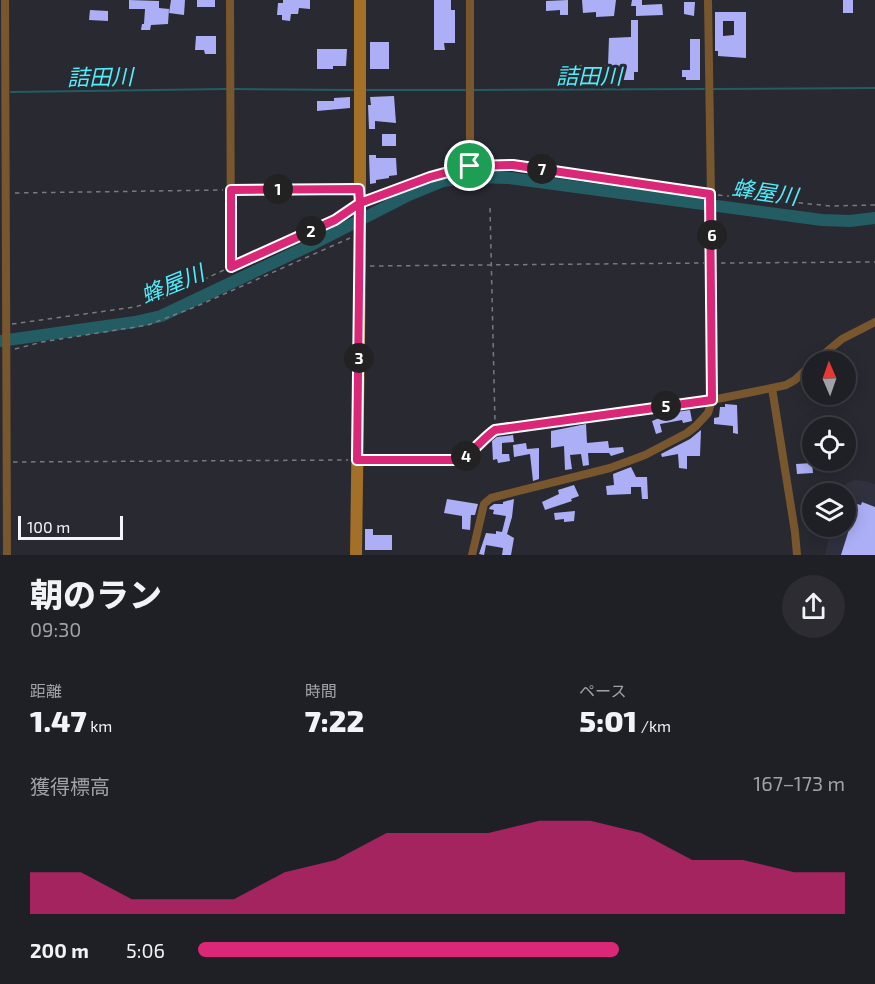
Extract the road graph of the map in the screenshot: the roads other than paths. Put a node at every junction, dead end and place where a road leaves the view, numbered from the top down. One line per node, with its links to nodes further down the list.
1 (5, 0): 14 (street)
2 (230, 0): 7 (street)
3 (360, 0): 13 (street)
4 (470, 0): 6 (street)
5 (708, 0): 12 (street)
6 (470, 166)
7 (231, 267)
8 (875, 322): 9 (street)
9 (827, 351)
10 (802, 373): 11 (street)
11 (772, 388): 12 (street); 17 (street)
12 (712, 400): 13 (street); 16 (street)
13 (357, 460): 15 (street)
14 (7, 555)
15 (356, 555)
16 (472, 555)
17 (797, 555)

